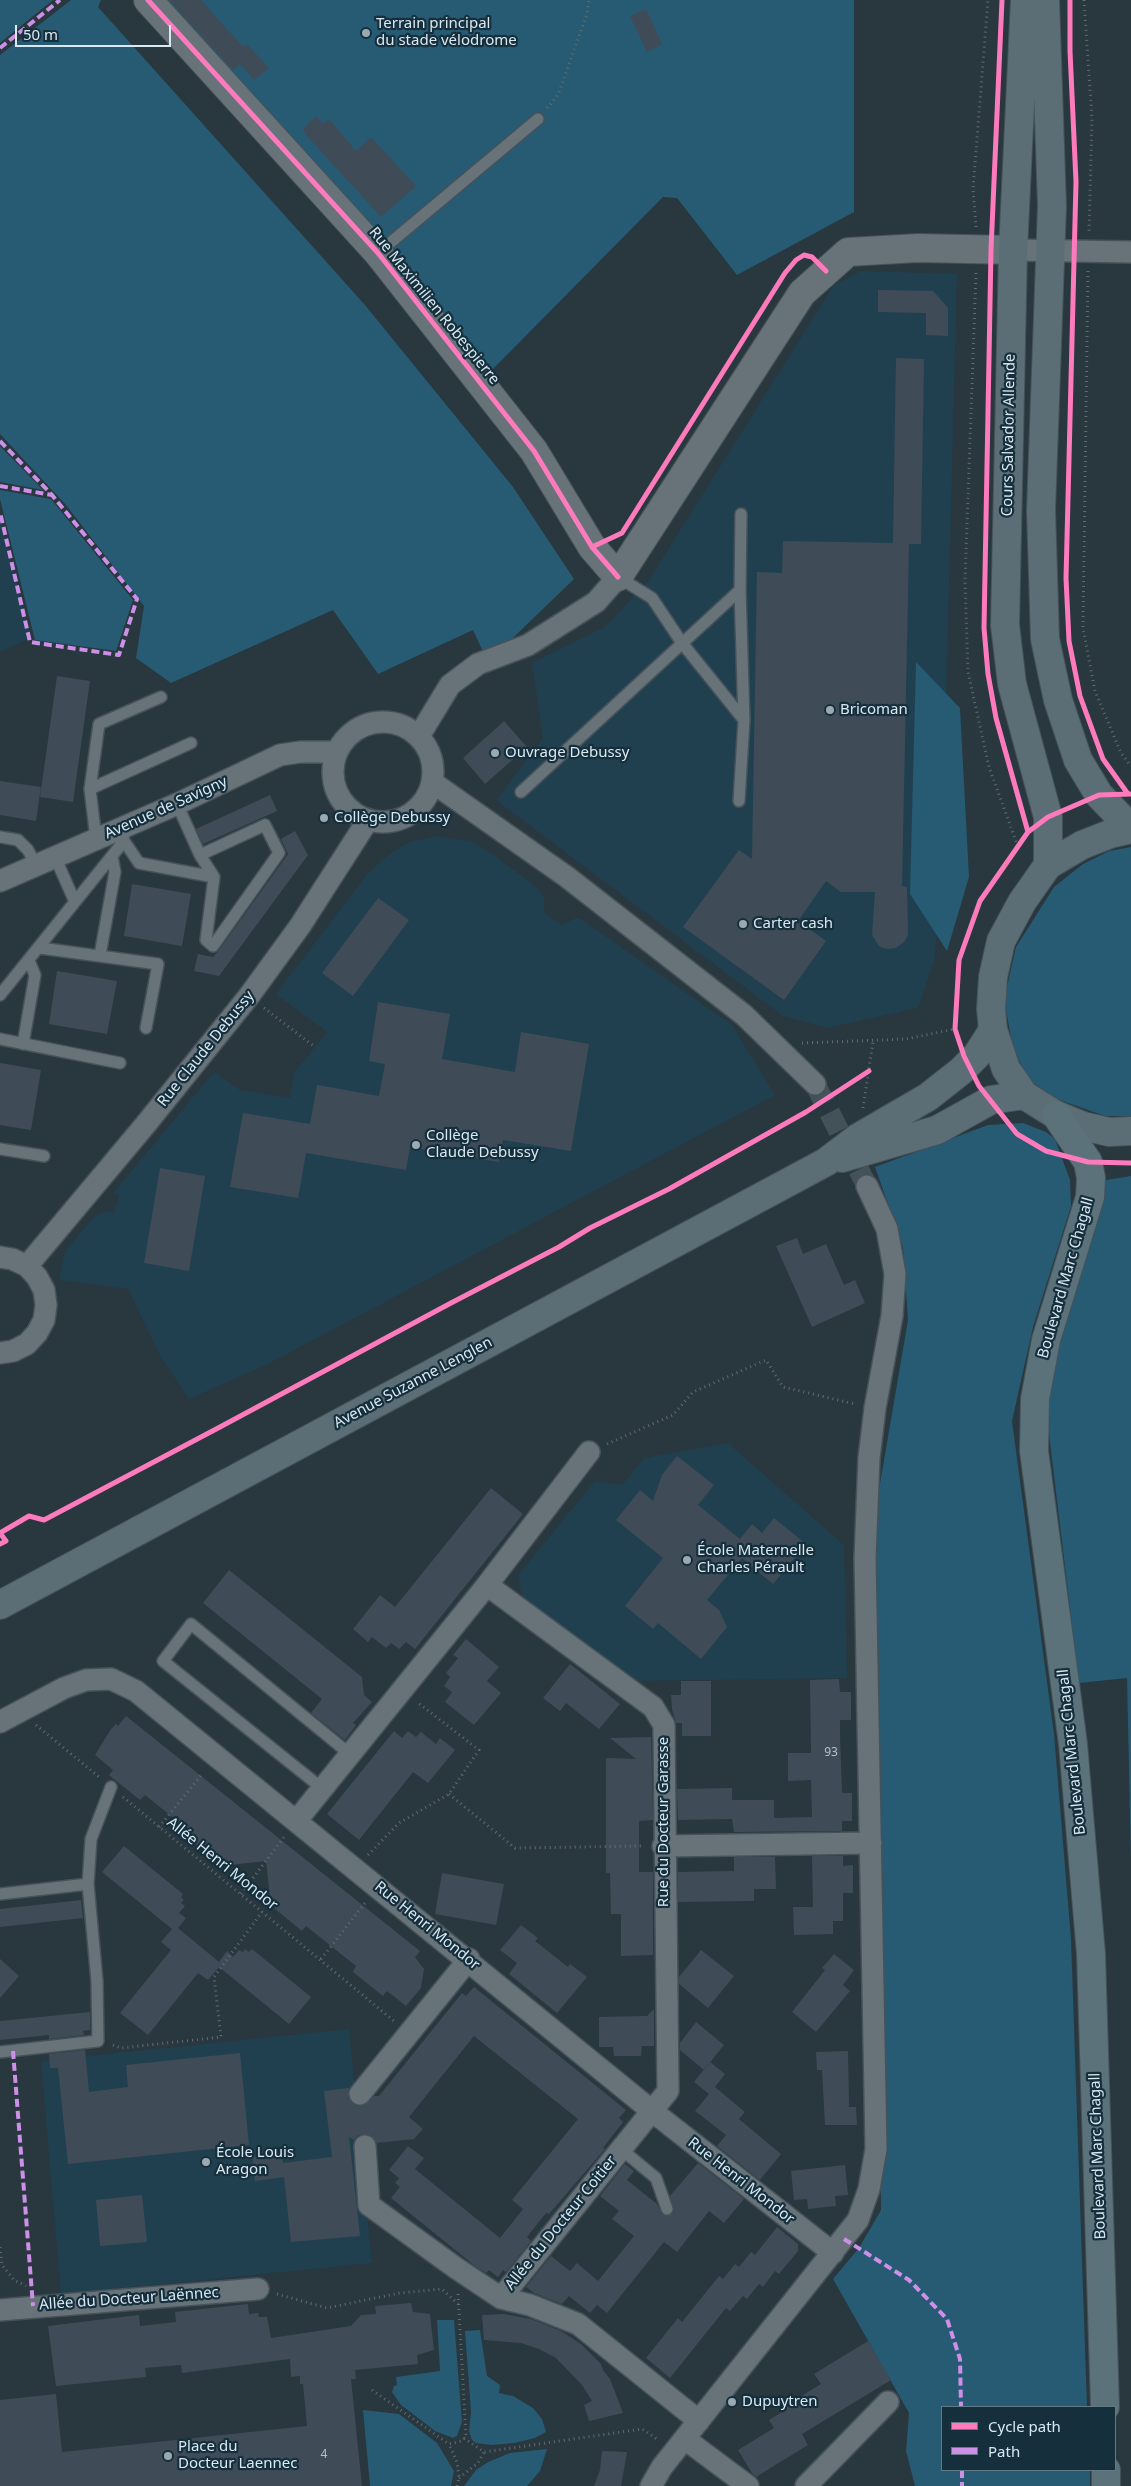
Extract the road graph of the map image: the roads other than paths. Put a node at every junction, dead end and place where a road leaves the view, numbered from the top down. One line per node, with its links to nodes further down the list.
1 (148, 0): 8 (street, Rue Maximilien Robespierre)
2 (1025, 0): 5 (main road, Cours Salvador Allende)
3 (1045, 0): 6 (main road)
4 (538, 119): 8 (lane)
5 (1013, 250): 6 (street); 10 (street); 31 (main road, Cours Salvador Allende)
6 (1049, 250): 7 (street); 24 (main road)
7 (1131, 252)
8 (378, 253): 10 (street, Rue Maximilien Robespierre)
9 (741, 514): 11 (lane)
10 (618, 577): 12 (lane); 15 (street)
11 (740, 590): 12 (lane); 14 (lane)
12 (682, 643): 14 (lane); 20 (lane)
13 (161, 697): 19 (lane)
14 (744, 720): 21 (lane)
15 (419, 736): 17 (street); 18 (street)
16 (191, 743): 19 (lane)
17 (336, 752): 22 (street, Avenue de Savigny); 23 (street)
18 (432, 782): 23 (street); 44 (street)
19 (90, 788): 27 (lane)
20 (520, 792)
21 (739, 801)
22 (177, 804): 25 (street, Avenue de Savigny); 28 (lane)
23 (368, 820): 53 (street, Rue Claude Debussy)
24 (1131, 828): 31 (main road)
25 (123, 834): 27 (street, Avenue de Savigny); 29 (lane); 32 (lane)
26 (0, 837): 30 (lane)
27 (96, 839): 30 (street, Avenue de Savigny)
28 (200, 855): 32 (lane); 32 (lane)
29 (112, 856): 34 (lane); 36 (lane)
30 (45, 861): 33 (street, Avenue de Savigny); 34 (lane)
31 (1048, 865): 40 (main road)
32 (214, 877)
33 (0, 881)
34 (75, 902): 35 (lane)
35 (40, 948): 36 (lane); 37 (lane)
36 (100, 955): 39 (lane)
37 (29, 961): 38 (lane); 42 (lane)
38 (0, 995)
39 (146, 1028)
40 (993, 1030): 45 (main road); 50 (main road, Avenue Suzanne Lenglen)
41 (0, 1040): 42 (lane)
42 (23, 1044): 43 (lane)
43 (120, 1063)
44 (815, 1084)
45 (1024, 1095): 46 (main road); 50 (main road, Avenue Suzanne Lenglen)
46 (1056, 1115): 47 (main road); 79 (highway, Boulevard Marc Chagall)
47 (1131, 1130)
48 (0, 1149): 49 (lane)
49 (44, 1156)
50 (826, 1162): 57 (main road, Avenue Suzanne Lenglen)
51 (867, 1186): 63 (street)
52 (0, 1258): 53 (street)
53 (27, 1266): 54 (street)
54 (0, 1353)
55 (589, 1452): 56 (street)
56 (487, 1585): 59 (street); 64 (street, Rue du Docteur Garasse)
57 (0, 1605)
58 (0, 1722): 62 (street, Rue Henri Mondor)
59 (351, 1755): 61 (street); 61 (lane)
60 (111, 1787): 65 (lane)
61 (323, 1789): 62 (street)
62 (297, 1820): 67 (street, Rue Henri Mondor)
63 (871, 1843): 64 (street); 74 (street)
64 (663, 1846): 70 (street, Rue du Docteur Garasse)
65 (88, 1884): 66 (lane); 68 (lane)
66 (0, 1894)
67 (469, 1959): 69 (street); 70 (street, Rue Henri Mondor)
68 (0, 2052)
69 (360, 2094)
70 (652, 2110): 72 (street, Allée du Docteur Coitier); 74 (street, Rue Henri Mondor)
71 (365, 2146): 76 (street)
72 (621, 2149): 73 (lane, Allée du Docteur Coitier); 76 (street, Allée du Docteur Coitier)
73 (667, 2209)
74 (833, 2253): 80 (street)
75 (258, 2290): 77 (street, Allée du Docteur Laënnec)
76 (501, 2298): 80 (street)
77 (0, 2310)
78 (888, 2402): 85 (street)
79 (1104, 2406)
80 (699, 2422): 81 (street)
81 (685, 2438): 83 (street); 84 (street)
82 (1106, 2471): 86 (highway)
83 (651, 2486)
84 (748, 2486)
85 (806, 2486)
86 (1106, 2486)

